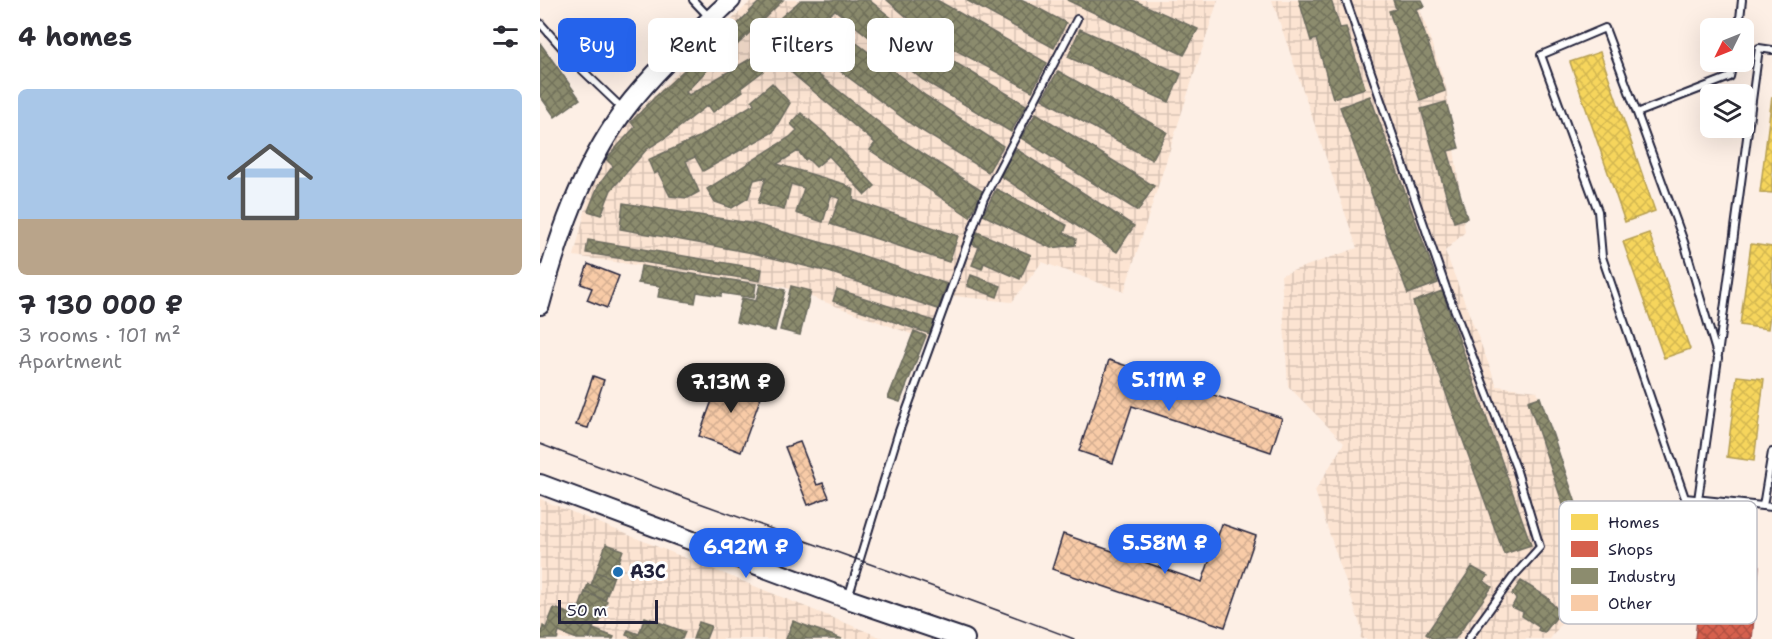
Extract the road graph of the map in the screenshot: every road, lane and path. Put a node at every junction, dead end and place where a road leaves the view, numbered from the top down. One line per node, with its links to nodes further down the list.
1 (693, 0): 5 (lane)
2 (731, 0): 6 (street)
3 (1346, 0): 26 (lane)
4 (1742, 0): 7 (lane)
5 (710, 18)
6 (712, 18)
7 (1739, 18)
8 (1077, 19): 24 (lane)
9 (540, 23): 13 (lane)
10 (1772, 50): 16 (lane)
11 (659, 72): 13 (street)
12 (1731, 72): 14 (lane)
13 (624, 110): 15 (street)
14 (1637, 113): 16 (lane); 19 (lane)
15 (540, 306)
16 (1718, 358): 19 (lane)
17 (1772, 452): 22 (lane)
18 (540, 484): 24 (street)
19 (1698, 500): 20 (lane)
20 (1709, 501)
21 (1757, 505): 22 (lane)
22 (1763, 506): 23 (lane)
23 (1772, 507)
24 (848, 599): 25 (street)
25 (965, 639)
26 (1468, 639)

